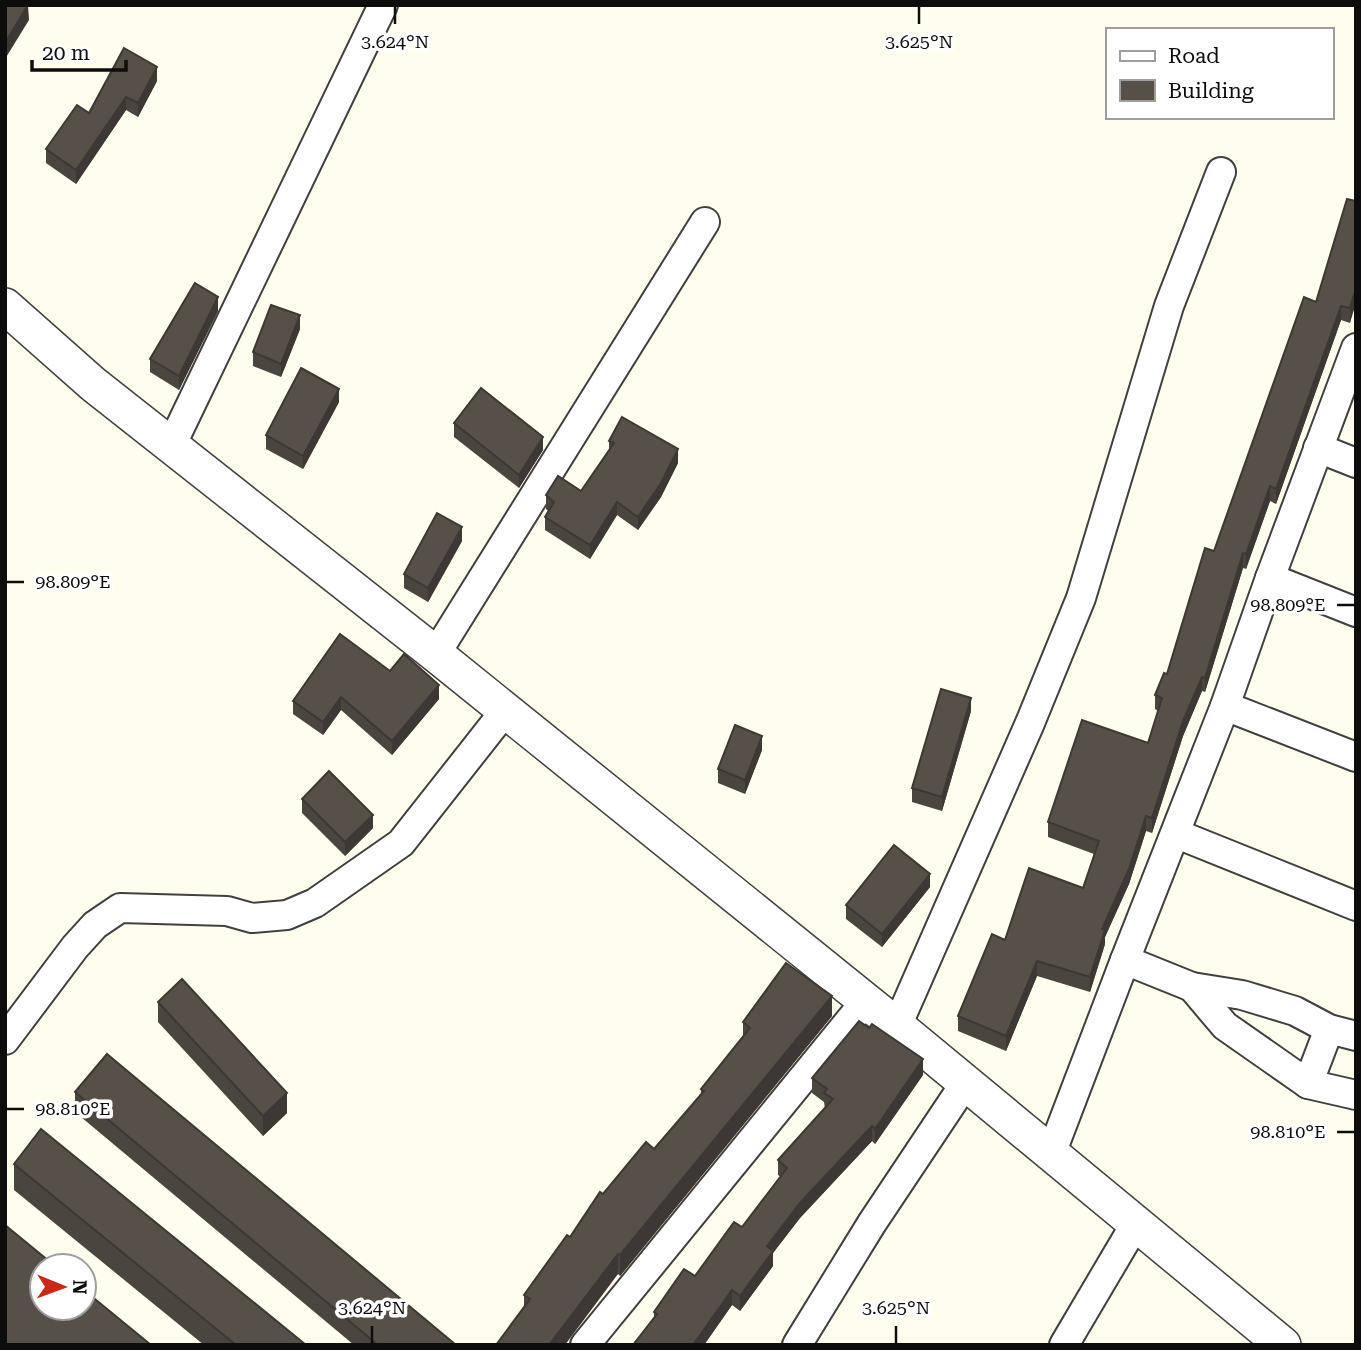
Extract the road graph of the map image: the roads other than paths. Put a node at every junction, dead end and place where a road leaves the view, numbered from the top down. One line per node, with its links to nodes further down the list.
1 (383, 5): 6 (street)
2 (1221, 172): 20 (street)
3 (705, 222): 11 (street)
4 (5, 306): 6 (street)
5 (1356, 348): 7 (street)
6 (171, 446): 11 (street)
7 (1318, 448): 8 (street); 9 (street)
8 (1356, 463)
9 (1270, 578): 10 (street); 12 (street)
10 (1356, 612)
11 (435, 655): 13 (street)
12 (1226, 706): 14 (street); 15 (street)
13 (505, 711): 19 (street); 22 (street)
14 (1356, 757)
15 (1177, 834): 16 (street); 17 (street)
16 (1356, 906)
17 (1125, 960): 18 (street); 26 (street)
18 (1192, 987): 21 (street); 24 (street)
19 (865, 1002): 20 (street); 28 (street)
20 (897, 1026): 23 (street)
21 (1343, 1033): 24 (street)
22 (5, 1040)
23 (966, 1082): 26 (street); 29 (street)
24 (1308, 1084): 25 (street)
25 (1356, 1095)
26 (1051, 1154): 27 (street)
27 (1136, 1223): 30 (street); 31 (street)
28 (585, 1345)
29 (797, 1345)
30 (1064, 1345)
31 (1283, 1345)

